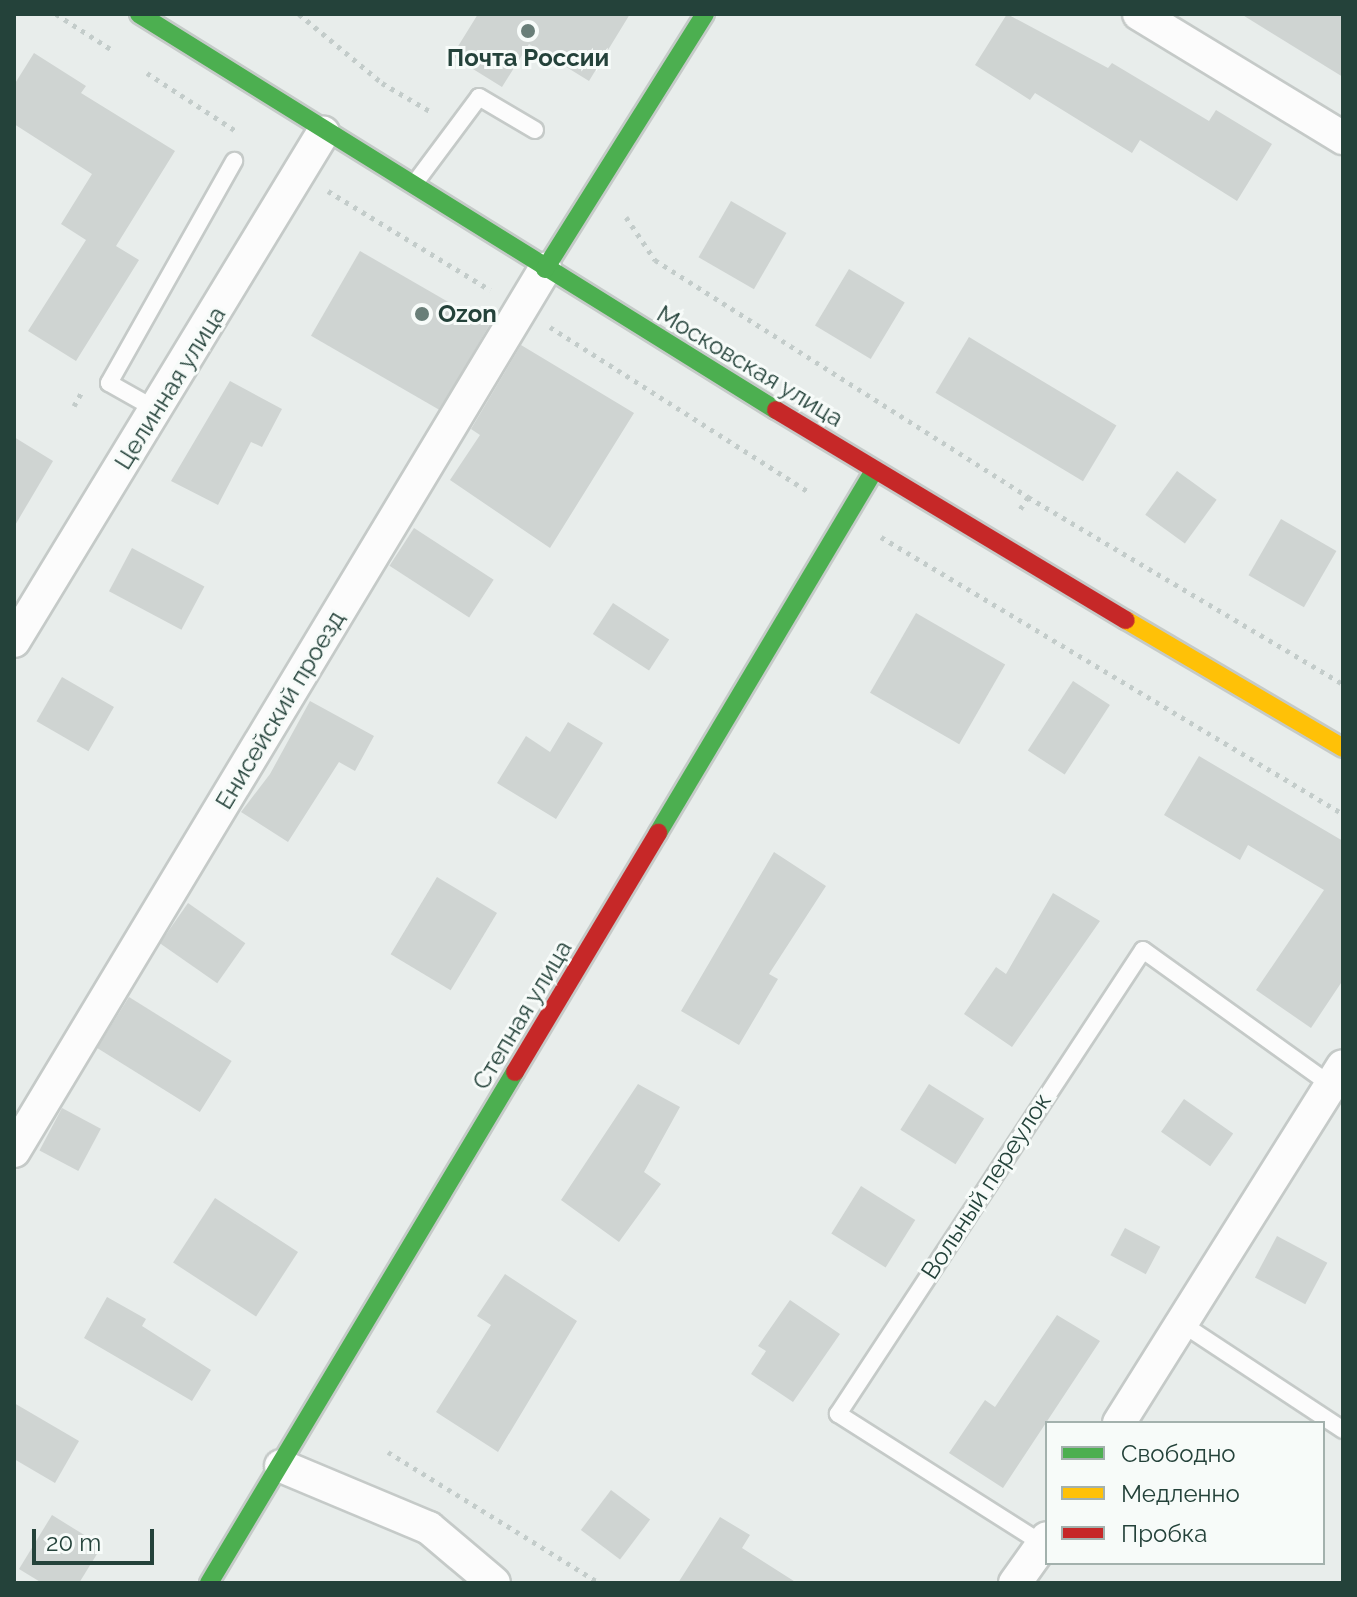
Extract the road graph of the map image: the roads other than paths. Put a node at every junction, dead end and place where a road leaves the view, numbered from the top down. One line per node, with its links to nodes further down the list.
1 (139, 14): 5 (street, Московская улица)
2 (705, 14): 9 (street)
3 (1139, 14): 6 (street)
4 (535, 130): 8 (lane)
5 (323, 133): 8 (street, Московская улица); 10 (street, Целинная улица)
6 (1343, 138)
7 (234, 161): 10 (lane)
8 (412, 188): 9 (street, Московская улица)
9 (545, 269): 11 (street, Московская улица); 15 (street, Енисейский проезд)
10 (157, 410): 12 (street, Целинная улица)
11 (874, 471): 13 (street, Московская улица); 19 (street, Степная улица)
12 (14, 641)
13 (1343, 748)
14 (1337, 1075): 16 (street); 20 (lane, Вольный переулок)
15 (14, 1151)
16 (1181, 1323): 17 (street); 18 (lane)
17 (1120, 1421)
18 (1343, 1430)
19 (281, 1466): 21 (street, Степная улица); 22 (street)
20 (1045, 1541): 23 (street)
21 (209, 1583)
22 (494, 1583)
23 (1015, 1583)

